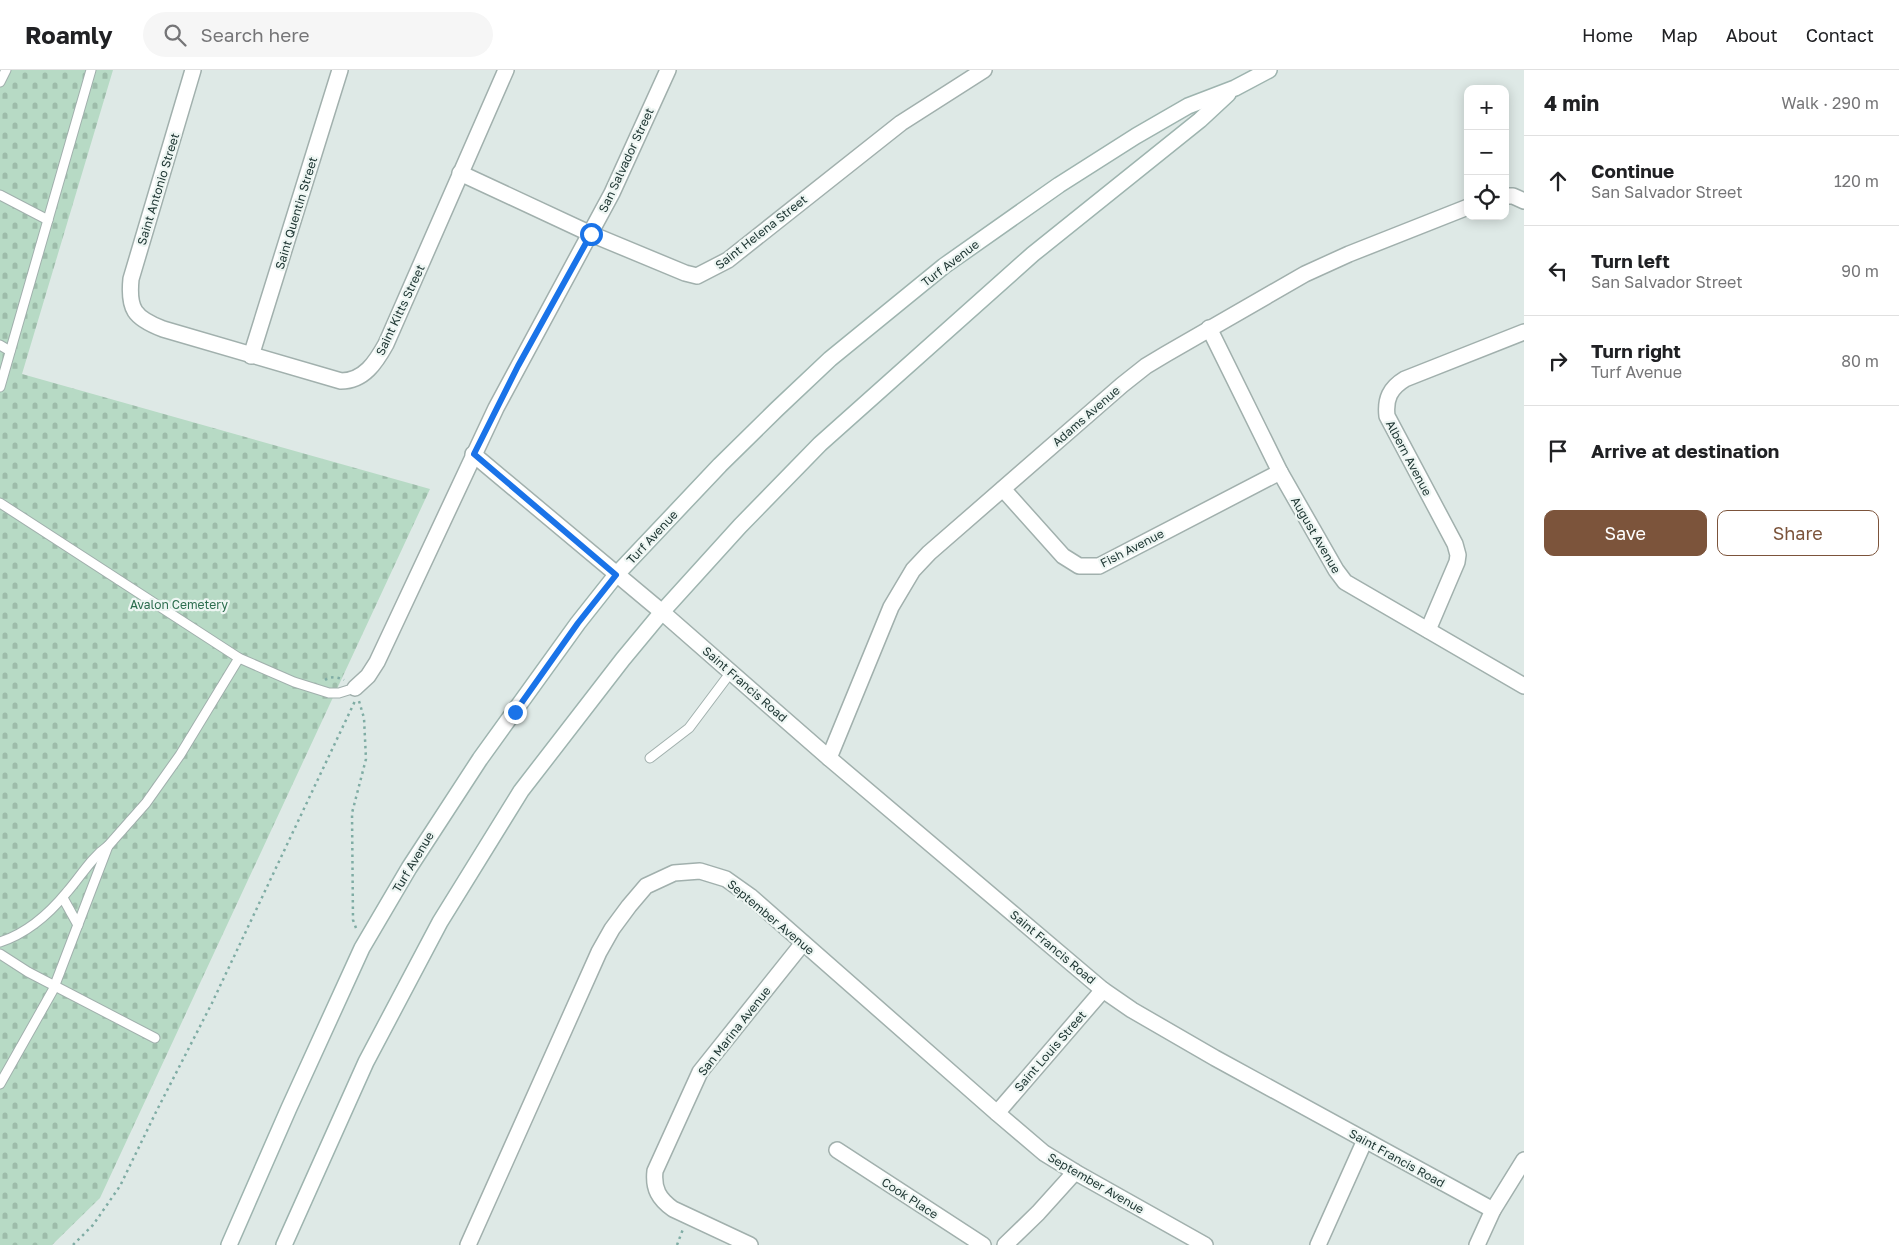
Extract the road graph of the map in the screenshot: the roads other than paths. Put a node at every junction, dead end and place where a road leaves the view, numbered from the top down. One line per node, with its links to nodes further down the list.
1 (6, 70): 9 (lane)
2 (193, 70): 18 (street, Saint Antonio Street)
3 (340, 70): 23 (street, Saint Quentin Street)
4 (506, 70): 11 (street, Saint Kitts Street)
5 (668, 70): 17 (street, San Salvador Street)
6 (984, 70): 17 (street, Saint Helena Street)
7 (1269, 70): 10 (street, Turf Avenue)
8 (88, 71): 16 (lane)
9 (0, 82)
10 (1235, 88): 29 (street, Turf Avenue); 30 (street, Turf Avenue)
11 (460, 173): 17 (street, Saint Helena Street); 23 (street, Saint Kitts Street)
12 (0, 195): 16 (lane)
13 (1509, 196): 14 (street)
14 (1524, 201)
15 (1464, 209): 19 (street, Adams Avenue)
16 (48, 220): 22 (lane)
17 (591, 234): 25 (street, San Salvador Street)
18 (132, 309): 23 (street, Saint Kitts Street)
19 (1209, 328): 26 (street, August Avenue); 27 (street, Adams Avenue)
20 (1524, 332): 31 (street, Albern Avenue)
21 (0, 345): 22 (lane)
22 (10, 351): 24 (lane)
23 (251, 356)
24 (0, 387)
25 (474, 454): 29 (street); 35 (street, San Salvador Street)
26 (1280, 472): 27 (street, Fish Avenue); 31 (street, August Avenue)
27 (1003, 489): 37 (street, Adams Avenue)
28 (0, 503): 32 (lane)
29 (616, 575): 30 (street, Saint Francis Road); 54 (street, Turf Avenue)
30 (662, 612): 33 (street, Saint Francis Road); 55 (street, Turf Avenue)
31 (1428, 630): 34 (street, August Avenue)
32 (239, 658): 35 (lane); 38 (lane)
33 (731, 672): 36 (lane); 37 (street, Saint Francis Road)
34 (1524, 686)
35 (355, 688)
36 (650, 758)
37 (829, 758): 45 (street, Saint Francis Road)
38 (108, 846): 39 (lane); 40 (lane)
39 (63, 898): 40 (lane); 41 (lane)
40 (78, 925): 44 (lane)
41 (0, 942)
42 (803, 943): 48 (street, September Avenue); 56 (street, September Avenue); 57 (street, San Marina Avenue)
43 (0, 954): 44 (lane)
44 (55, 986): 46 (lane); 47 (lane)
45 (1103, 990): 48 (street, Saint Louis Street); 49 (street, Saint Francis Road)
46 (155, 1038)
47 (0, 1084)
48 (997, 1113): 52 (street, September Avenue)
49 (1365, 1140): 53 (street, Saint Francis Road); 61 (street)
50 (837, 1150): 58 (street, Cook Place)
51 (1524, 1160): 53 (street)
52 (1075, 1172): 59 (street); 60 (street, September Avenue)
53 (1493, 1210): 62 (street)
54 (228, 1245)
55 (284, 1245)
56 (468, 1245)
57 (750, 1245)
58 (983, 1245)
59 (1005, 1245)
60 (1205, 1245)
61 (1318, 1245)
62 (1477, 1245)

